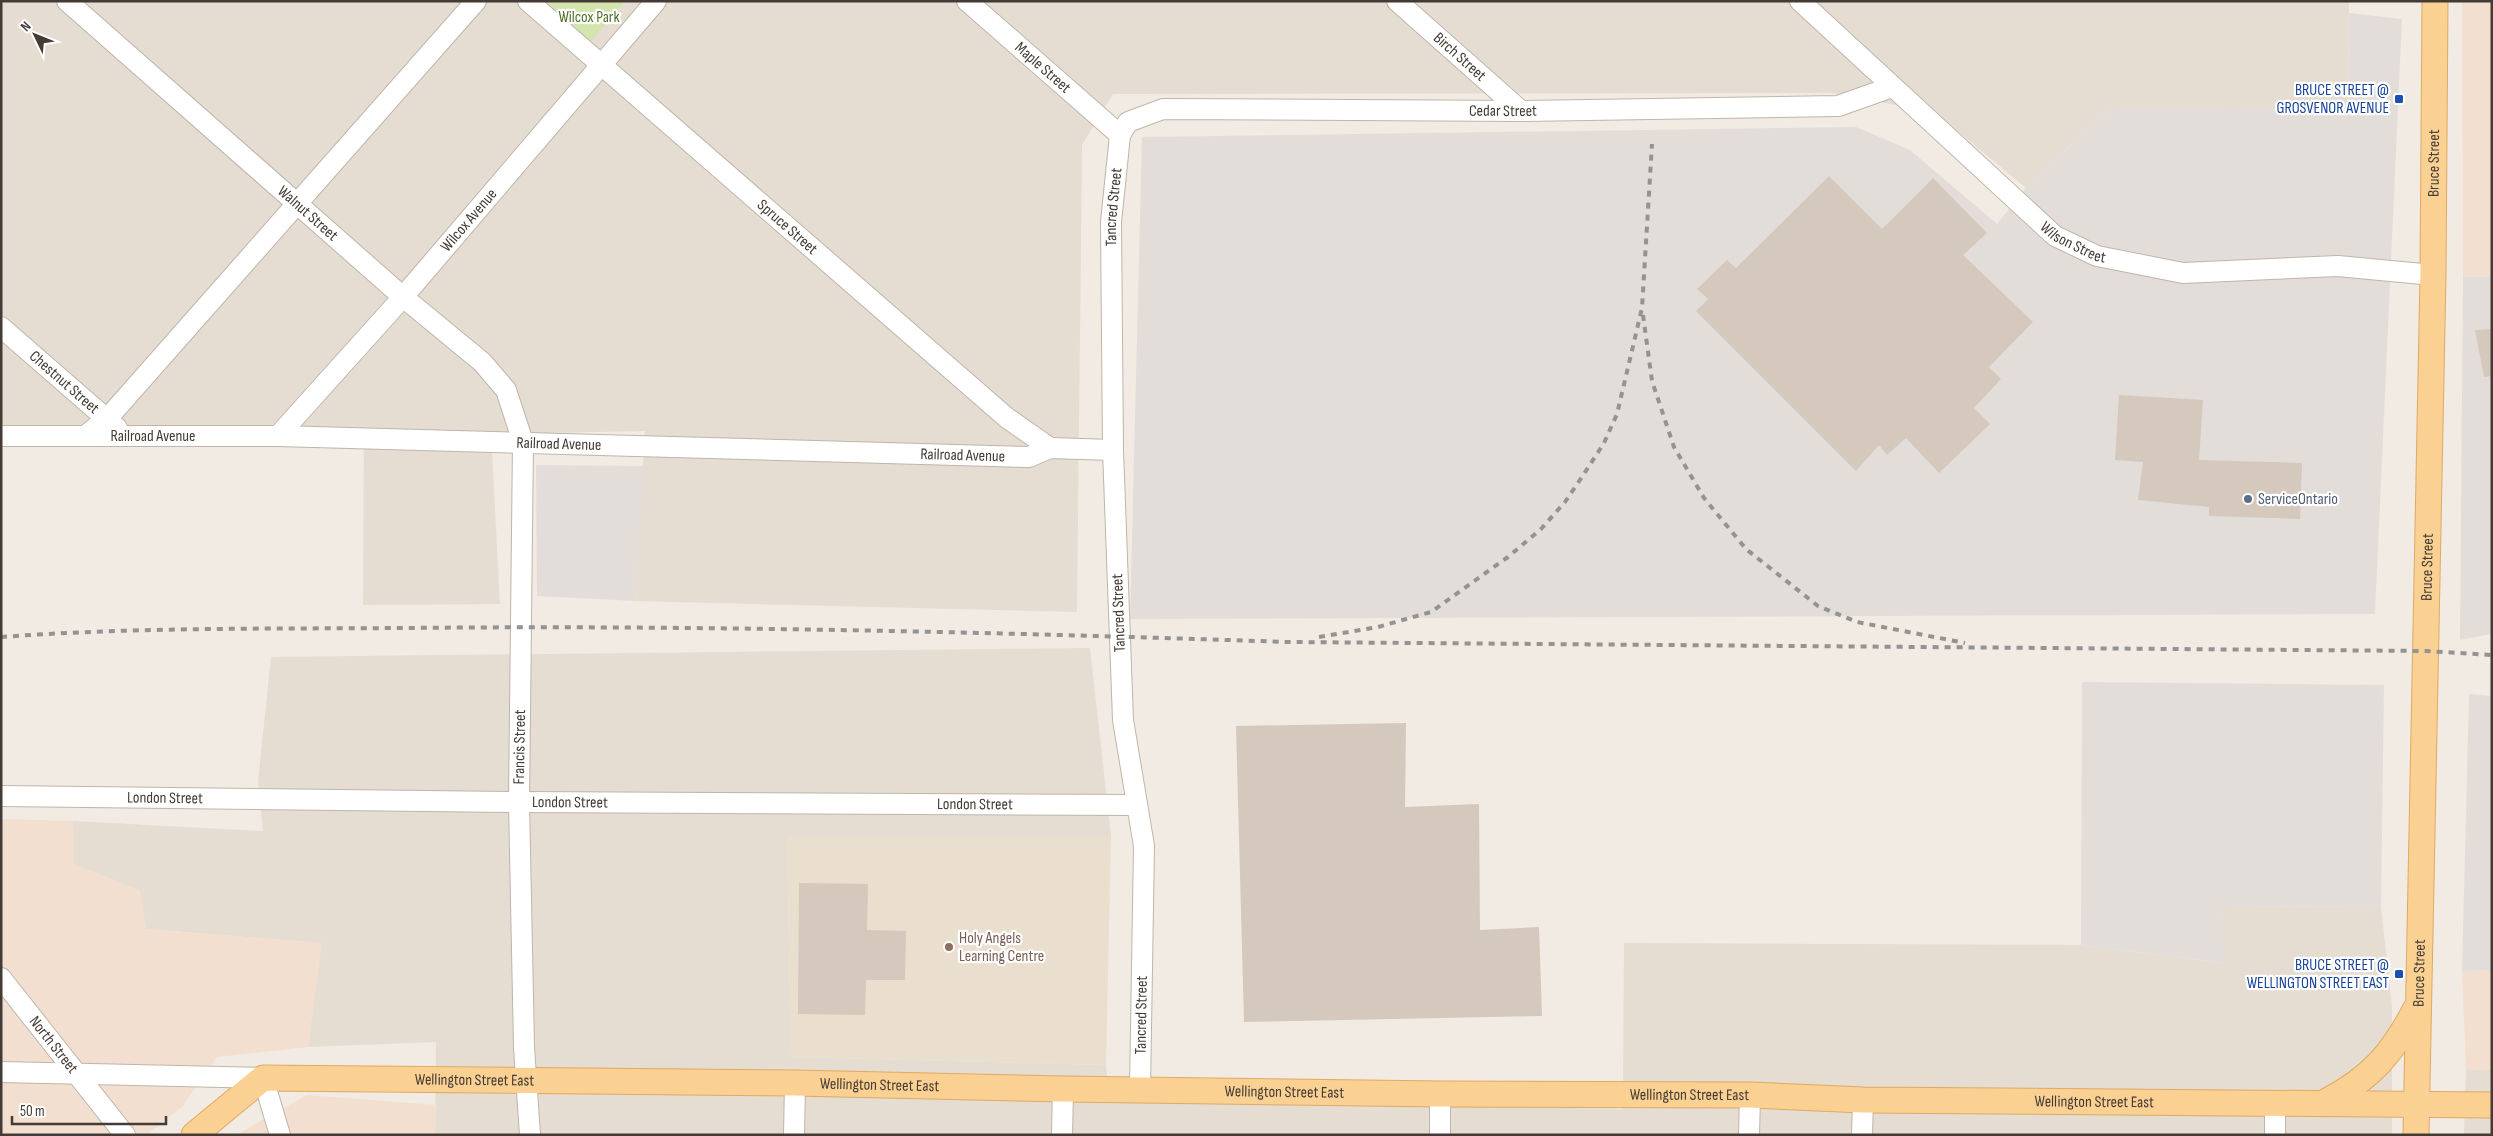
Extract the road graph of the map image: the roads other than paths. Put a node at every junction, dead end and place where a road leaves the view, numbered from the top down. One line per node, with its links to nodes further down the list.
1 (67, 1): 13 (street, Walnut Street)
2 (476, 1): 13 (street)
3 (528, 1): 9 (street, Spruce Street)
4 (656, 1): 9 (street, Wilcox Avenue)
5 (967, 1): 12 (street, Maple Street)
6 (1398, 1): 11 (street, Birch Street)
7 (1800, 1): 10 (street, Wilson Street)
8 (2435, 1): 14 (main road, Bruce Street)
9 (601, 64): 15 (street, Wilcox Avenue); 23 (street, Spruce Street)
10 (1892, 87): 11 (street, Cedar Street); 14 (street, Wilson Street)
11 (1521, 111): 12 (street, Cedar Street)
12 (1120, 135): 24 (street, Tancred Street)
13 (298, 204): 15 (street, Walnut Street); 17 (street)
14 (2433, 275): 29 (main road, Bruce Street)
15 (404, 297): 21 (street, Wilcox Avenue); 22 (street, Walnut Street)
16 (1, 327): 17 (street, Chestnut Street)
17 (107, 419): 19 (street); 20 (street, Chestnut Street)
18 (1, 436): 19 (street, Railroad Avenue)
19 (85, 436): 20 (street, Railroad Avenue)
20 (126, 436): 21 (street, Railroad Avenue)
21 (278, 436): 22 (street, Railroad Avenue)
22 (523, 442): 23 (street, Railroad Avenue); 26 (street, Francis Street)
23 (1050, 448): 24 (street, Railroad Avenue)
24 (1114, 450): 27 (street, Tancred Street)
25 (1, 796): 26 (street, London Street)
26 (519, 802): 27 (street, London Street); 33 (street, Francis Street)
27 (1137, 805): 37 (street, Tancred Street)
28 (1, 978): 31 (street, North Street)
29 (2417, 1006): 41 (main road); 43 (main road, Bruce Street)
30 (7, 1072): 31 (street, Wellington Street East); 35 (street)
31 (78, 1074): 32 (street, Wellington Street East); 45 (street, North Street)
32 (263, 1078): 33 (main road, Wellington Street East); 46 (main road); 47 (street)
33 (527, 1081): 34 (main road, Wellington Street East); 48 (street, Francis Street)
34 (795, 1082): 36 (main road, Wellington Street East); 49 (street)
35 (1, 1089)
36 (1063, 1089): 37 (main road, Wellington Street East); 50 (street)
37 (1140, 1089): 38 (main road, Wellington Street East)
38 (1440, 1094): 39 (main road, Wellington Street East); 51 (street)
39 (1750, 1095): 40 (main road, Wellington Street East); 52 (street)
40 (1863, 1100): 42 (main road, Wellington Street East); 53 (street)
41 (2324, 1102): 42 (main road, Wellington Street East); 43 (main road, Wellington Street East)
42 (2275, 1103): 54 (street)
43 (2416, 1103): 44 (main road, Wellington Street East); 55 (main road, Bruce Street)
44 (2492, 1105)
45 (125, 1135)
46 (194, 1135)
47 (280, 1135)
48 (530, 1135)
49 (794, 1135)
50 (1062, 1135)
51 (1440, 1135)
52 (1749, 1135)
53 (1862, 1135)
54 (2275, 1135)
55 (2416, 1135)

